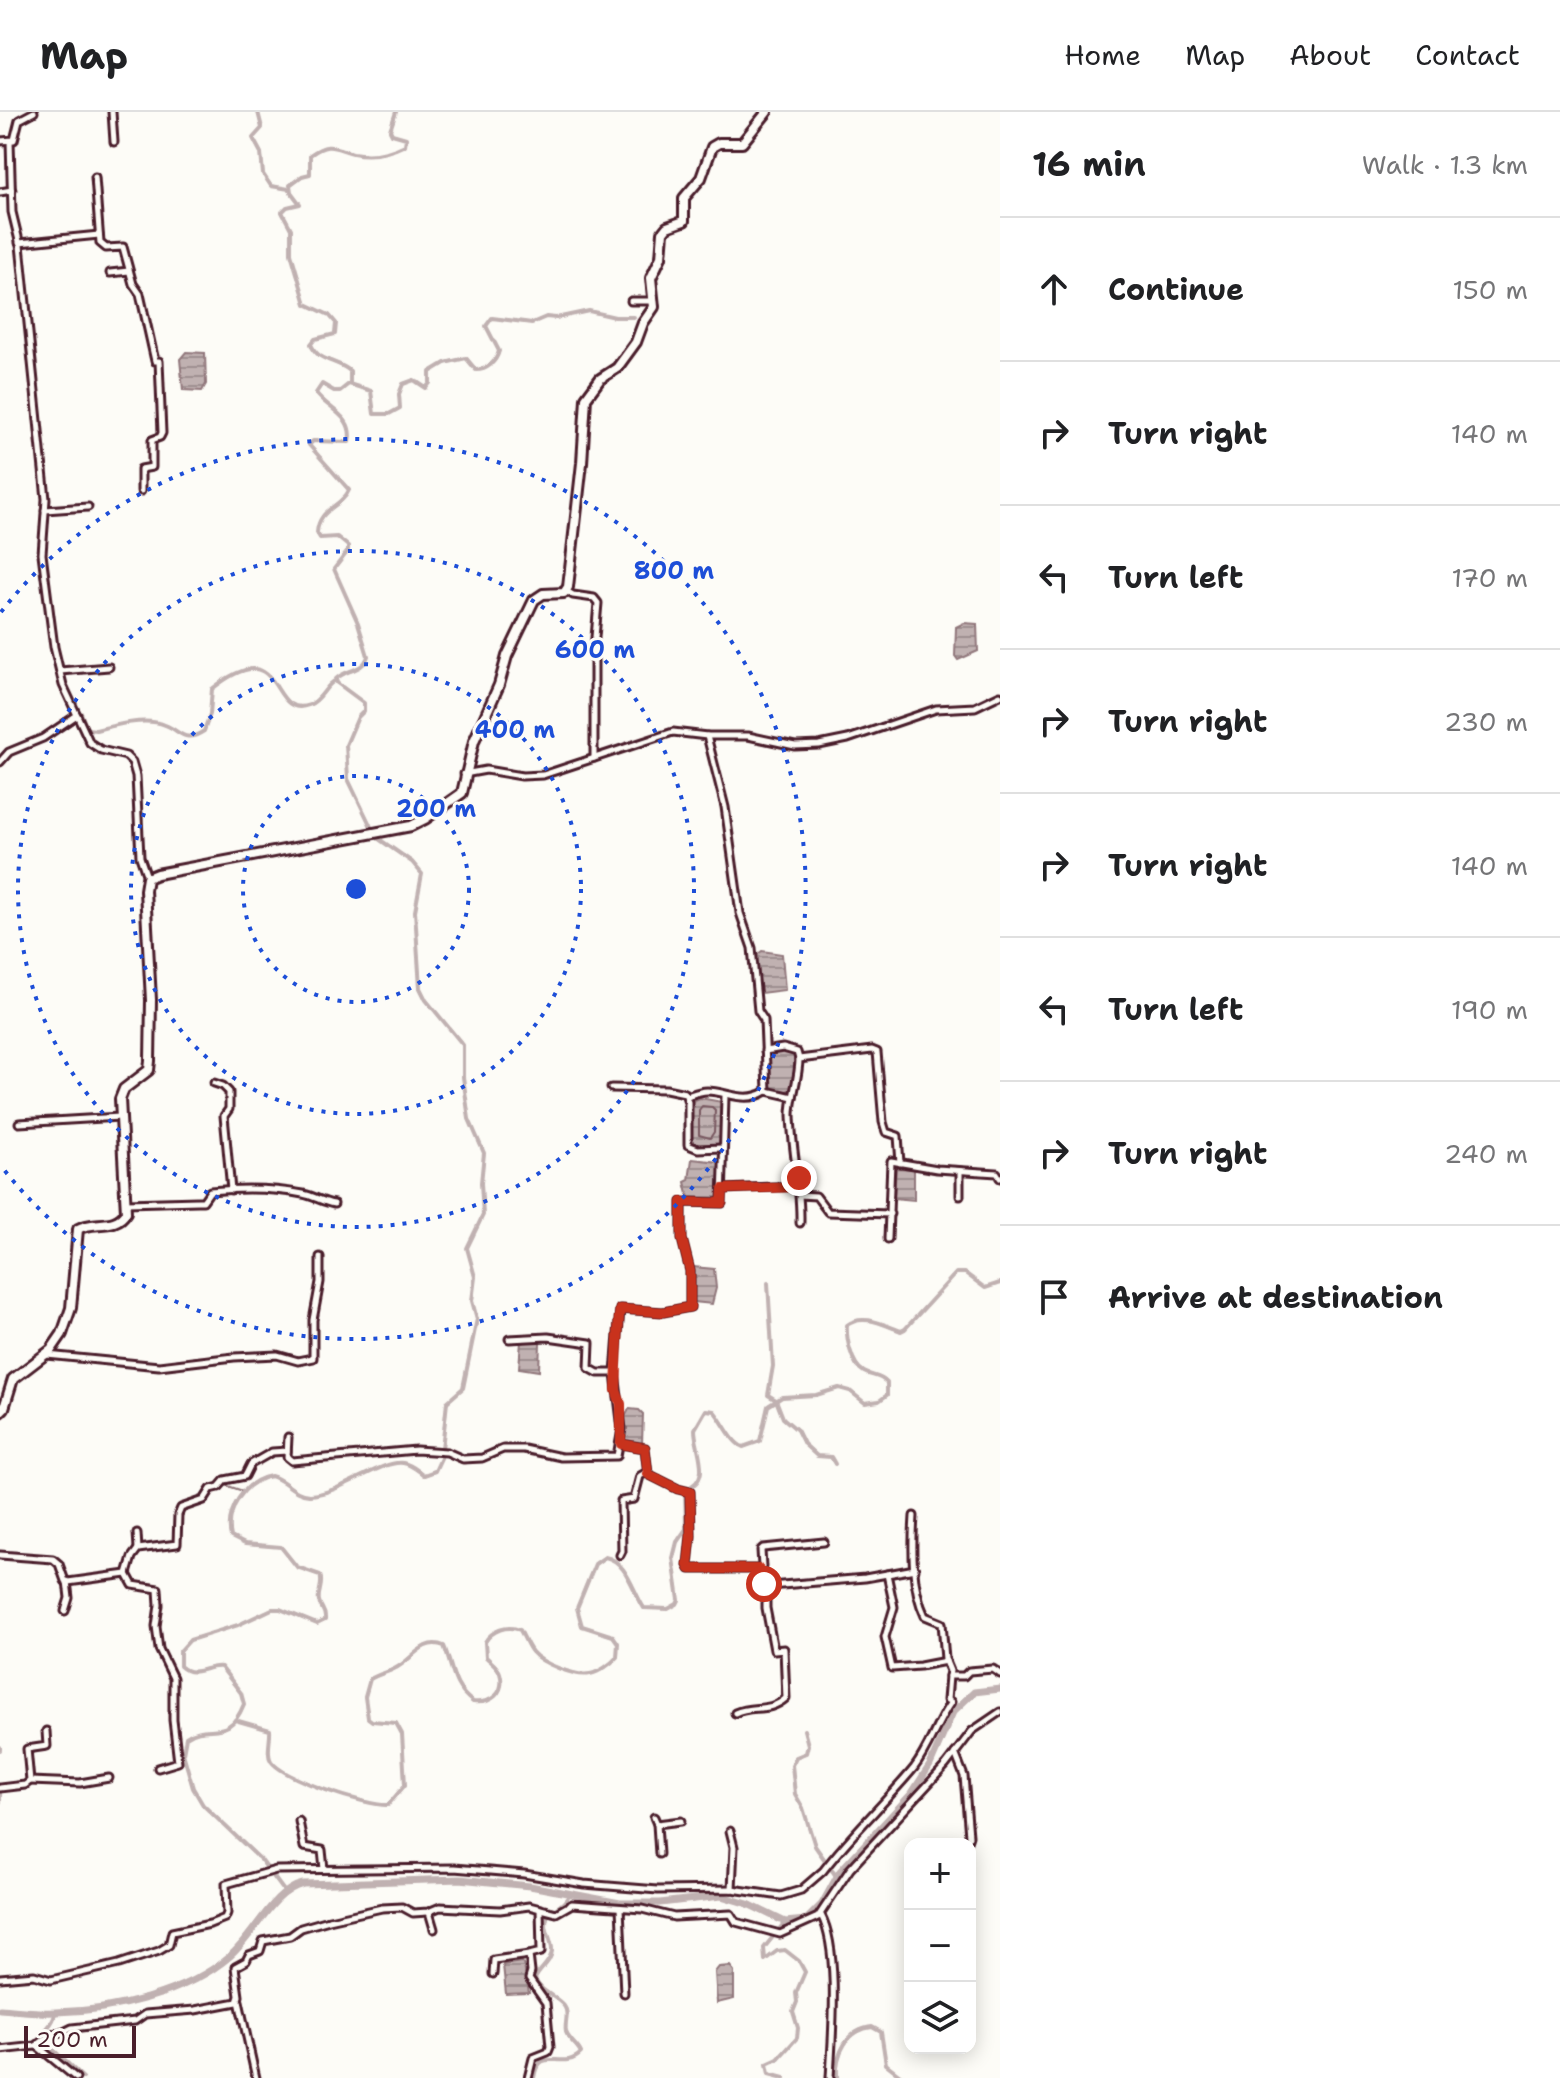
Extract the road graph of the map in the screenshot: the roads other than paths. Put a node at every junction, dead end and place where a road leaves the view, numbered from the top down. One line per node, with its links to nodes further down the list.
1 (34, 112): 5 (street)
2 (112, 112): 6 (street)
3 (767, 112): 14 (main road)
4 (0, 141): 5 (street)
5 (10, 141): 8 (street)
6 (114, 142)
7 (95, 177): 10 (street)
8 (12, 190): 9 (street); 11 (street)
9 (0, 192)
10 (99, 235): 11 (street); 12 (street)
11 (19, 243): 18 (street)
12 (129, 271): 13 (street); 16 (street)
13 (110, 273)
14 (654, 300): 15 (street); 19 (main road)
15 (631, 301)
16 (141, 491)
17 (88, 507): 18 (street)
18 (45, 510): 21 (street)
19 (566, 591): 25 (street); 27 (main road)
20 (109, 667): 21 (street)
21 (60, 671): 23 (street)
22 (1000, 695): 24 (street)
23 (77, 715): 26 (street); 28 (street)
24 (707, 736): 25 (street); 29 (street)
25 (594, 758): 27 (street)
26 (0, 762)
27 (464, 782): 28 (main road)
28 (147, 878): 37 (main road)
29 (765, 1051): 30 (street); 33 (street)
30 (799, 1059): 36 (street); 40 (street)
31 (214, 1083): 45 (street)
32 (611, 1088): 34 (street)
33 (767, 1091): 35 (street); 36 (street)
34 (687, 1096): 35 (street); 39 (street)
35 (725, 1096): 39 (street)
36 (793, 1097): 43 (street)
37 (121, 1117): 38 (street); 48 (main road)
38 (19, 1123)
39 (721, 1148): 44 (street)
40 (900, 1163): 41 (street); 50 (street)
41 (960, 1171): 42 (street); 47 (street)
42 (1000, 1178)
43 (800, 1186): 44 (street); 46 (street)
44 (723, 1189): 56 (street)
45 (231, 1190): 48 (street); 49 (street)
46 (800, 1195): 50 (street); 51 (street)
47 (960, 1196)
48 (126, 1203): 55 (main road)
49 (334, 1204)
50 (890, 1214): 52 (street)
51 (800, 1223)
52 (888, 1239)
53 (320, 1257): 55 (street)
54 (509, 1339): 56 (street)
55 (46, 1355): 57 (main road)
56 (615, 1373): 59 (street)
57 (0, 1412)
58 (288, 1437): 60 (street)
59 (621, 1444): 60 (street); 61 (street)
60 (287, 1451): 65 (street)
61 (647, 1472): 67 (street); 68 (street)
62 (914, 1516): 69 (street)
63 (137, 1533): 65 (street)
64 (824, 1542): 68 (street)
65 (138, 1549): 70 (street)
66 (0, 1555): 72 (street)
67 (620, 1555)
68 (759, 1569): 73 (street)
69 (915, 1569): 71 (street); 75 (street)
70 (127, 1574): 72 (street); 82 (street)
71 (887, 1574): 73 (street); 75 (street)
72 (67, 1581): 74 (street)
73 (766, 1586): 79 (street)
74 (65, 1611)
75 (946, 1661): 77 (street)
76 (1000, 1674): 77 (street)
77 (949, 1676): 92 (street)
78 (1000, 1712): 81 (street)
79 (735, 1713)
80 (46, 1731): 84 (street)
81 (955, 1753): 89 (street); 96 (street)
82 (158, 1768)
83 (109, 1778): 84 (street)
84 (30, 1781): 85 (street)
85 (0, 1787)
86 (299, 1821): 91 (street)
87 (681, 1821): 90 (street)
88 (730, 1831): 92 (street)
89 (968, 1838)
90 (659, 1854)
91 (324, 1869): 92 (street); 100 (street)
92 (732, 1889)
93 (620, 1908): 94 (street); 96 (street); 101 (street)
94 (540, 1909): 95 (street); 98 (street)
95 (429, 1912): 97 (street); 102 (street)
96 (821, 1915): 108 (street)
97 (434, 1929)
98 (529, 1955): 99 (street); 107 (street)
99 (493, 1974)
100 (0, 1978)
101 (624, 1993)
102 (239, 2001): 103 (street); 106 (street)
103 (41, 2043): 104 (street); 105 (street)
104 (0, 2050)
105 (76, 2078)
106 (256, 2078)
107 (528, 2078)
108 (830, 2078)

